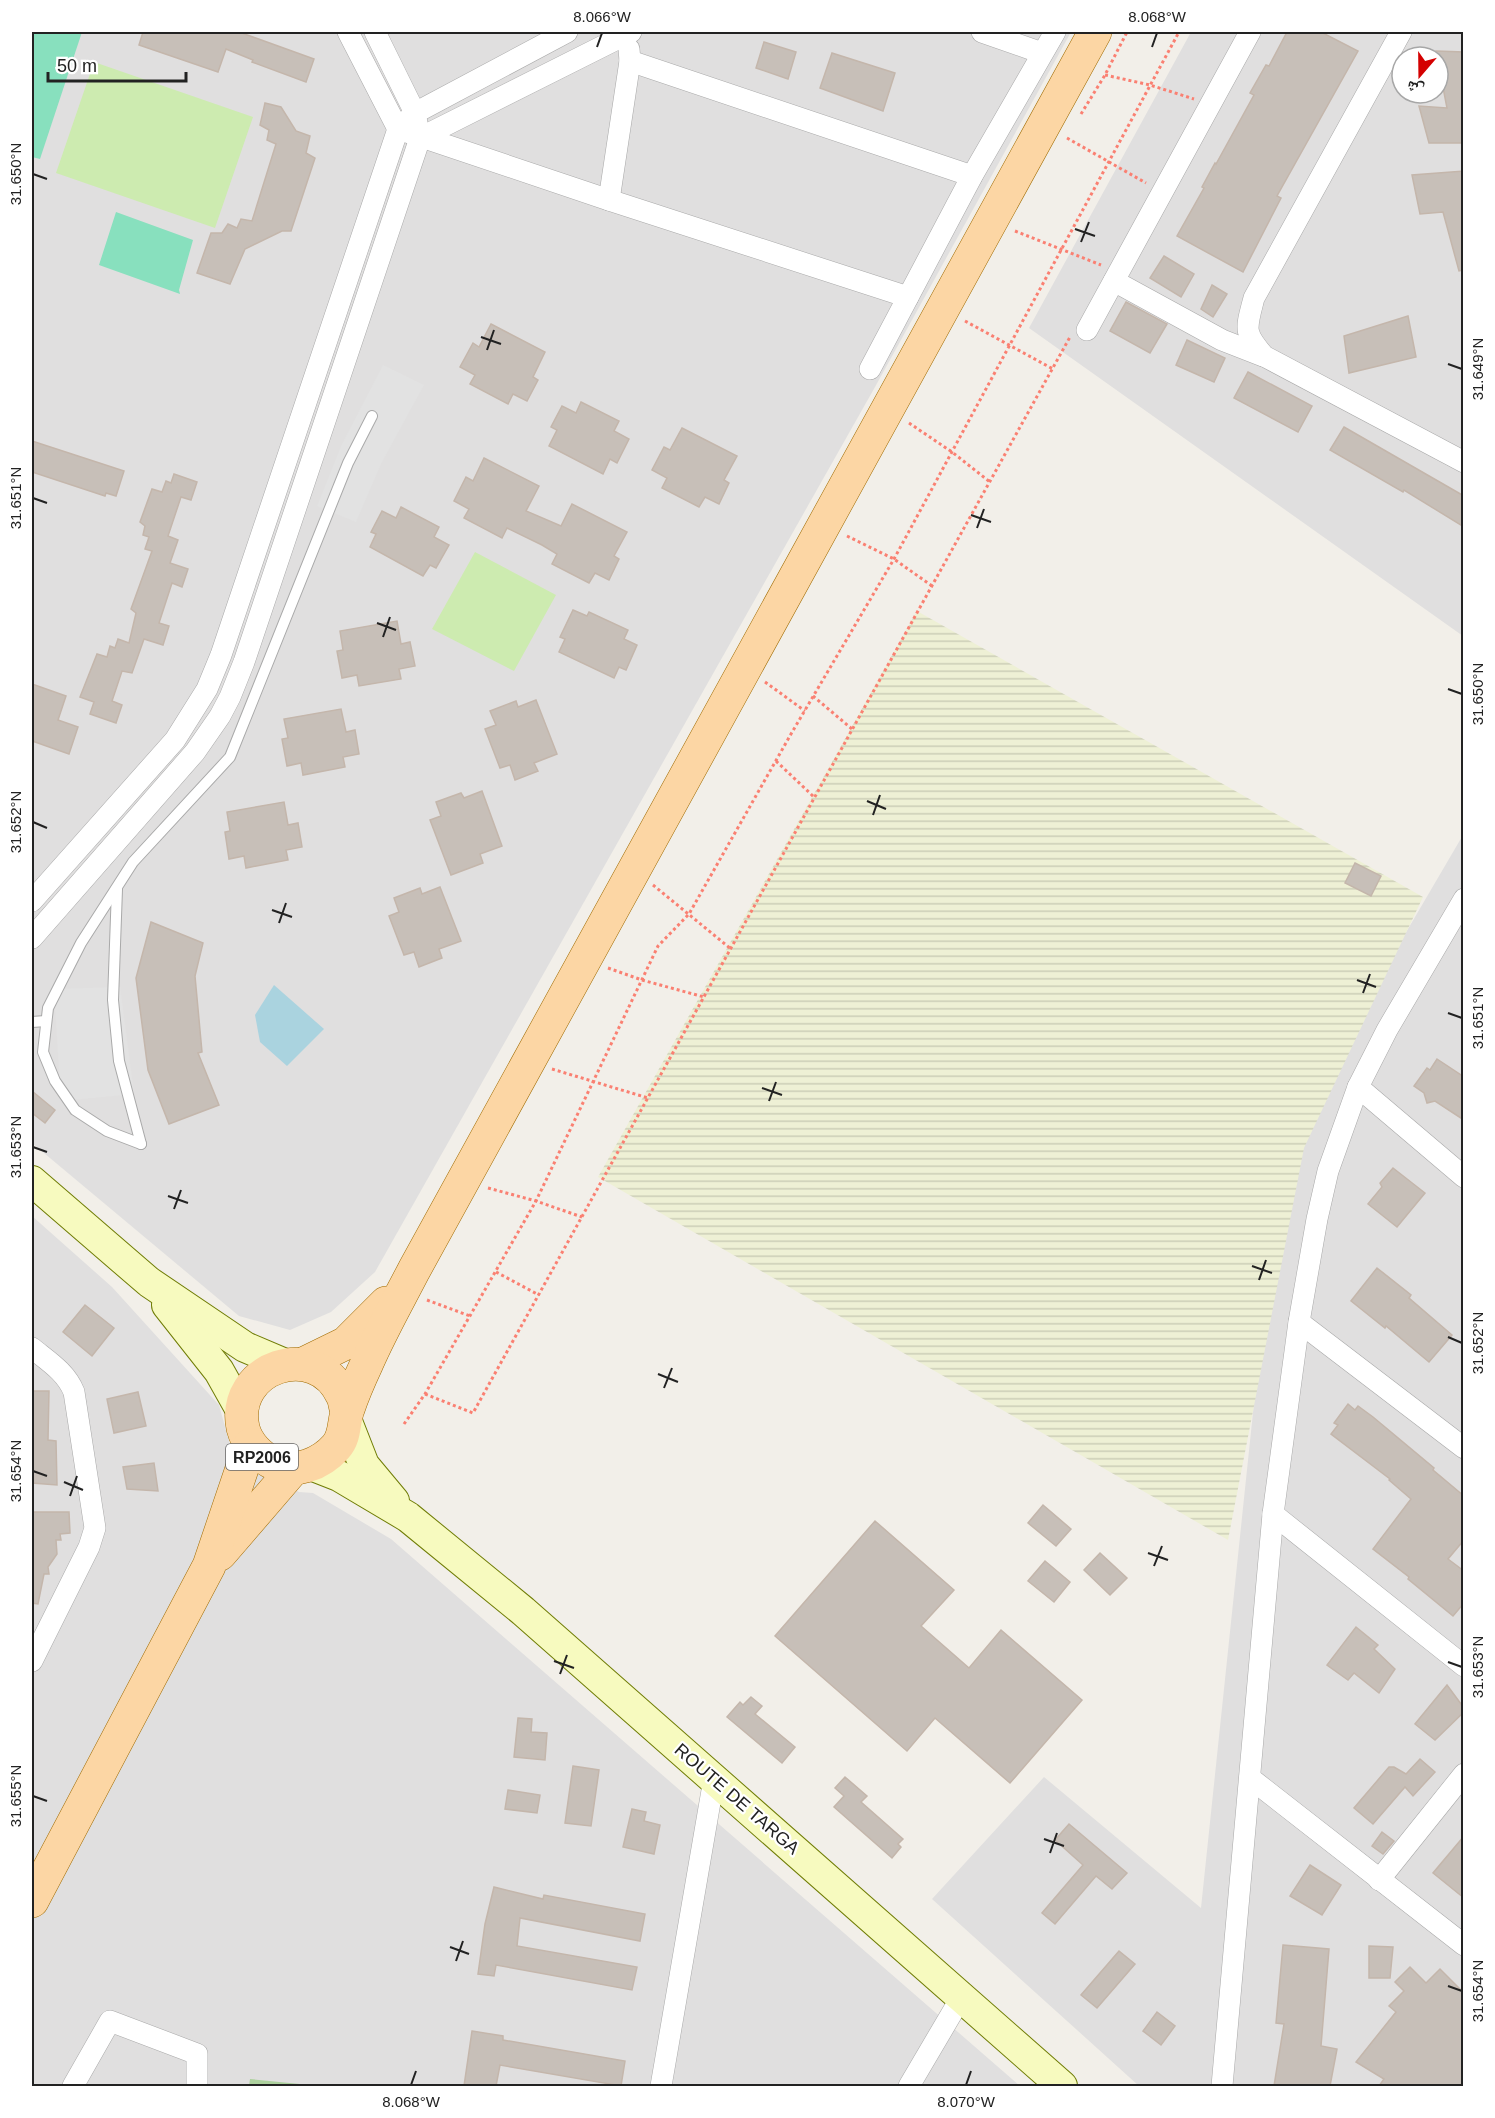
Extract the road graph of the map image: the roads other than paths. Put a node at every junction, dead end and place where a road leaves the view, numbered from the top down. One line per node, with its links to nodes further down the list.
1 (348, 32): 13 (street)
2 (375, 32): 12 (street)
3 (567, 32): 12 (street)
4 (982, 32): 10 (street)
5 (1055, 32): 10 (street)
6 (1095, 32): 35 (main road)
7 (1250, 32): 17 (street)
8 (1401, 32): 20 (street)
9 (629, 33): 11 (street); 14 (street)
10 (1042, 52): 15 (street)
11 (630, 61): 15 (street); 16 (street)
12 (416, 113): 13 (street); 14 (street)
13 (398, 129): 14 (street); 26 (street)
14 (420, 138): 16 (street); 27 (street)
15 (972, 176): 18 (street)
16 (609, 200): 18 (street)
17 (1111, 274): 19 (street); 20 (street)
18 (908, 297): 21 (street)
19 (1081, 329)
20 (1264, 356): 23 (street)
21 (870, 369)
22 (372, 416): 24 (lane)
23 (1464, 462)
24 (117, 887): 29 (lane); 30 (lane)
25 (1464, 899): 31 (street)
26 (32, 901)
27 (32, 938)
28 (32, 1022): 29 (lane)
29 (46, 1022): 30 (lane)
30 (37, 1053)
31 (1358, 1087): 32 (street); 36 (street)
32 (1464, 1177)
33 (32, 1181): 34 (main road, RP2006)
34 (148, 1282): 38 (main road, RP2006); 39 (main road, RP2006)
35 (419, 1284): 38 (main road); 40 (main road)
36 (1299, 1322): 42 (street); 44 (street)
37 (32, 1348): 47 (street)
38 (294, 1364): 39 (main road); 40 (main road, RP2006)
39 (242, 1412): 41 (main road, RP2006)
40 (346, 1416): 43 (main road, RP2006); 45 (main road, ROUTE DE TARGA / RP2006)
41 (250, 1444): 43 (main road, RP2006); 46 (main road)
42 (1464, 1448)
43 (303, 1467): 45 (main road, ROUTE DE TARGA / RP2006); 46 (main road)
44 (1273, 1514): 48 (street); 50 (street)
45 (408, 1517): 51 (main road, ROUTE DE TARGA / RP2006)
46 (209, 1566): 53 (main road)
47 (32, 1661)
48 (1464, 1666)
49 (1464, 1774): 52 (street)
50 (1250, 1778): 52 (street); 61 (street)
51 (714, 1779): 55 (main road, ROUTE DE TARGA / RP2006); 58 (street)
52 (1379, 1880): 54 (street)
53 (32, 1901)
54 (1464, 1945)
55 (962, 1996): 59 (street); 60 (main road, ROUTE DE TARGA / RP2006)
56 (73, 2086): 57 (street)
57 (197, 2086)
58 (661, 2086)
59 (909, 2086)
60 (1062, 2086)
61 (1222, 2086)

